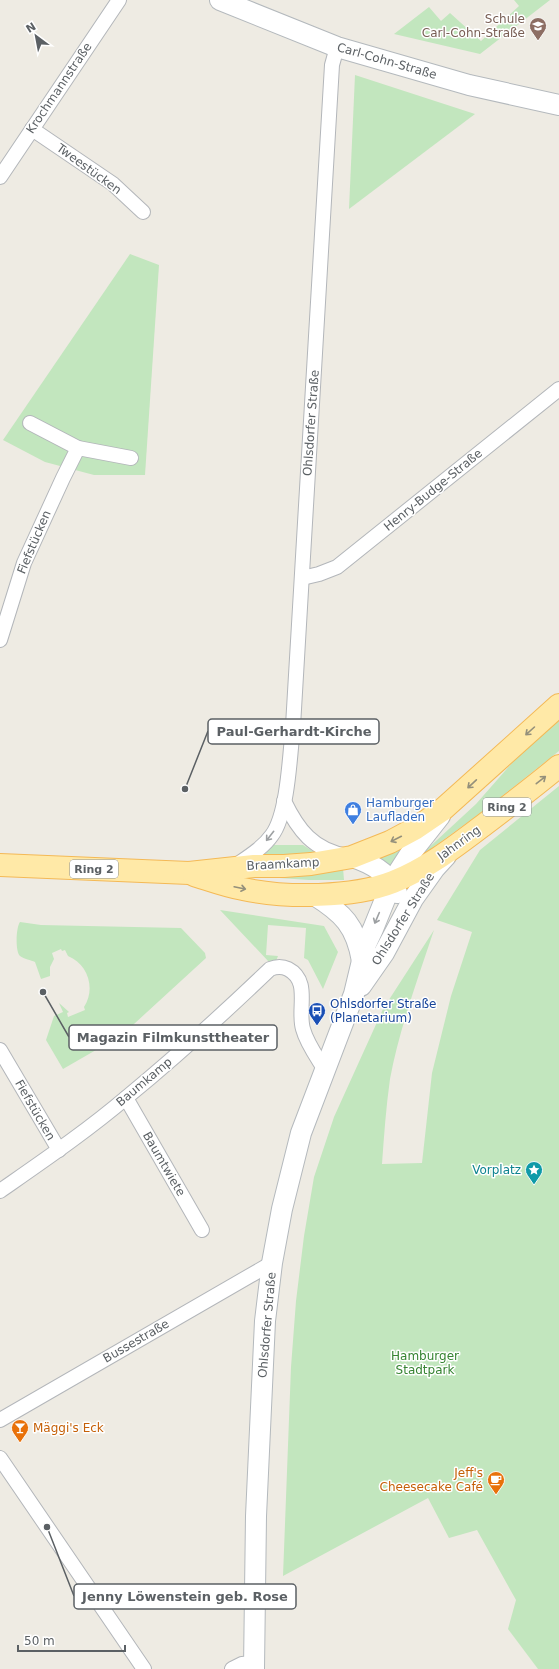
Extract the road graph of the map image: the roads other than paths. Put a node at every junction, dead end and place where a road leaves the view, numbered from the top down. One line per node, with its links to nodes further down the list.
1 (119, 0): 5 (street, Krochmannstraße)
2 (220, 0): 3 (street, Carl-Cohn-Straße)
3 (337, 47): 4 (street, Carl-Cohn-Straße); 12 (street, Ohlsdorfer Straße)
4 (559, 105)
5 (32, 129): 6 (street, Krochmannstraße); 7 (street, Tweestücken)
6 (0, 177)
7 (143, 212)
8 (559, 389): 12 (street, Henry-Budge-Straße)
9 (30, 423): 10 (street)
10 (78, 448): 11 (street); 13 (street, Fiefstücken)
11 (131, 458)
12 (302, 578): 16 (street, Ohlsdorfer Straße)
13 (0, 640)
14 (559, 705): 17 (main road, Braamkamp / Ring 2, one-way to 17)
15 (559, 766): 18 (main road, Jahnring / Ring 2, one-way to 15)
16 (284, 800): 19 (street); 21 (street, Ohlsdorfer Straße, one-way to 21)
17 (452, 802): 19 (main road, Braamkamp / Ring 2, one-way to 19); 23 (street, Ohlsdorfer Straße)
18 (454, 847): 23 (main road, Jahnring / Ring 2); 25 (street, Ohlsdorfer Straße)
19 (352, 857): 21 (main road, Braamkamp / Ring 2); 23 (street)
20 (0, 865): 22 (main road, Braamkamp / Ring 2)
21 (232, 867): 22 (main road, Braamkamp / Ring 2)
22 (189, 873): 24 (main road, Braamkamp / Ring 2, one-way to 24)
23 (392, 882): 24 (main road, Braamkamp / Ring 2); 25 (street); 26 (street, Ohlsdorfer Straße, one-way to 26)
24 (314, 895): 26 (street)
25 (399, 923): 27 (street, Ohlsdorfer Straße)
26 (362, 961): 27 (street, Ohlsdorfer Straße)
27 (354, 994): 29 (street, Ohlsdorfer Straße)
28 (0, 1050): 31 (street, Fiefstücken)
29 (325, 1070): 30 (street, Baumkamp); 34 (street, Ohlsdorfer Straße)
30 (126, 1098): 31 (street, Baumkamp); 33 (street, Baumtwiete)
31 (59, 1150): 32 (street, Baumkamp)
32 (0, 1192)
33 (202, 1230)
34 (272, 1263): 35 (street, Bussestraße); 37 (street, Ohlsdorfer Straße)
35 (0, 1420)
36 (0, 1458): 38 (street)
37 (254, 1666): 39 (street)
38 (144, 1669)
39 (232, 1669)

